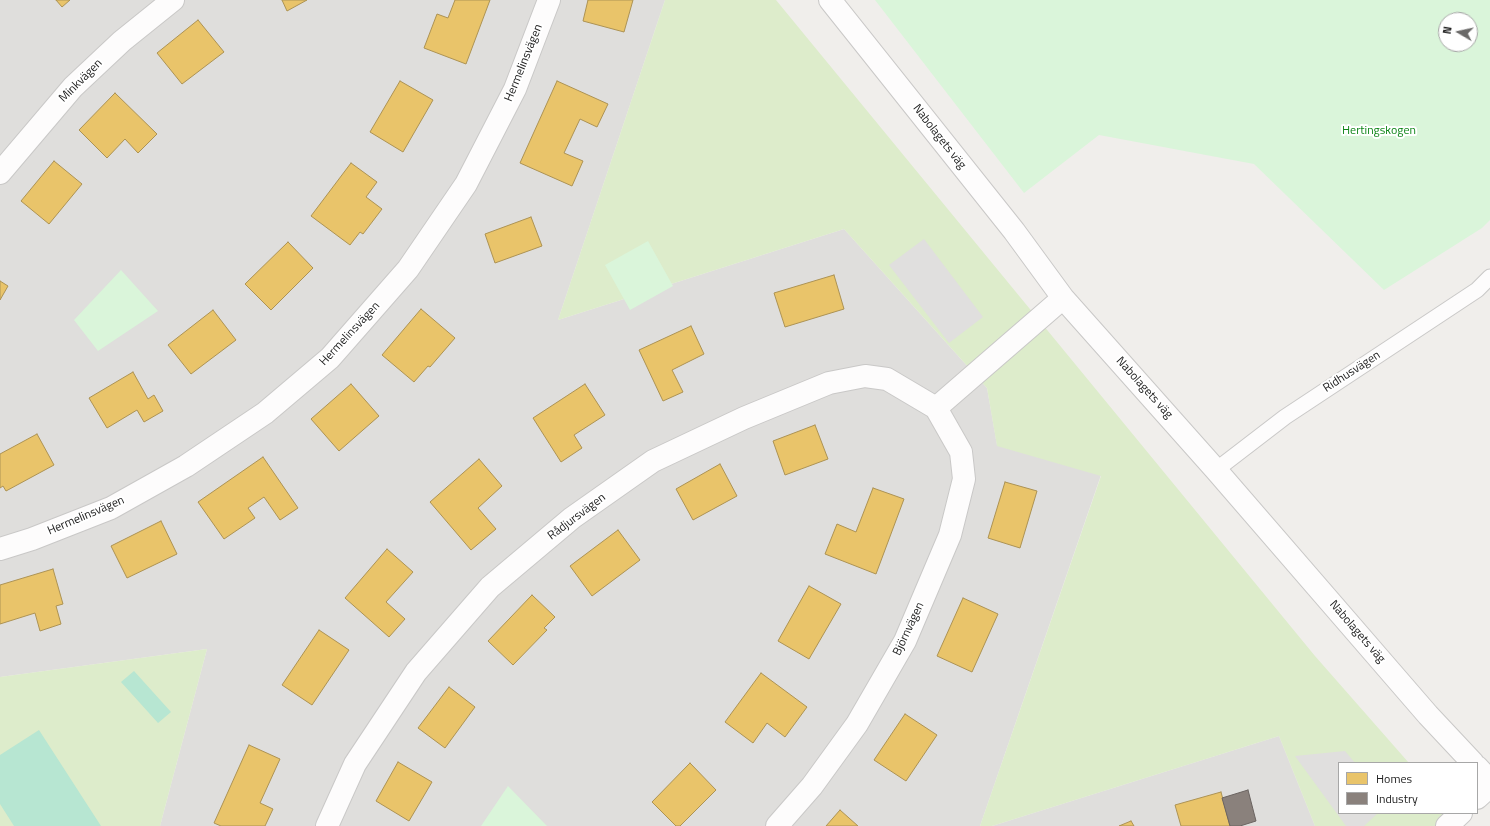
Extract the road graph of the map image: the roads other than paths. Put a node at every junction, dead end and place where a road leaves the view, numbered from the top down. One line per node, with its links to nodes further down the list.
1 (173, 0): 4 (street, Minkvägen)
2 (549, 0): 9 (street, Hermelinsvägen)
3 (830, 0): 6 (street, Nabolagets väg)
4 (0, 172)
5 (1490, 277): 8 (lane, Ridhusvägen)
6 (1064, 298): 7 (street); 8 (street, Nabolagets väg)
7 (936, 408): 16 (street, Rådjursvägen); 17 (street, Björnvägen)
8 (1216, 470): 10 (street, Nabolagets väg)
9 (0, 549)
10 (1473, 762)
11 (1478, 768): 12 (street)
12 (1490, 781)
13 (1490, 786): 14 (street)
14 (1478, 797)
15 (1460, 814): 18 (street)
16 (327, 826)
17 (777, 826)
18 (1447, 826)

